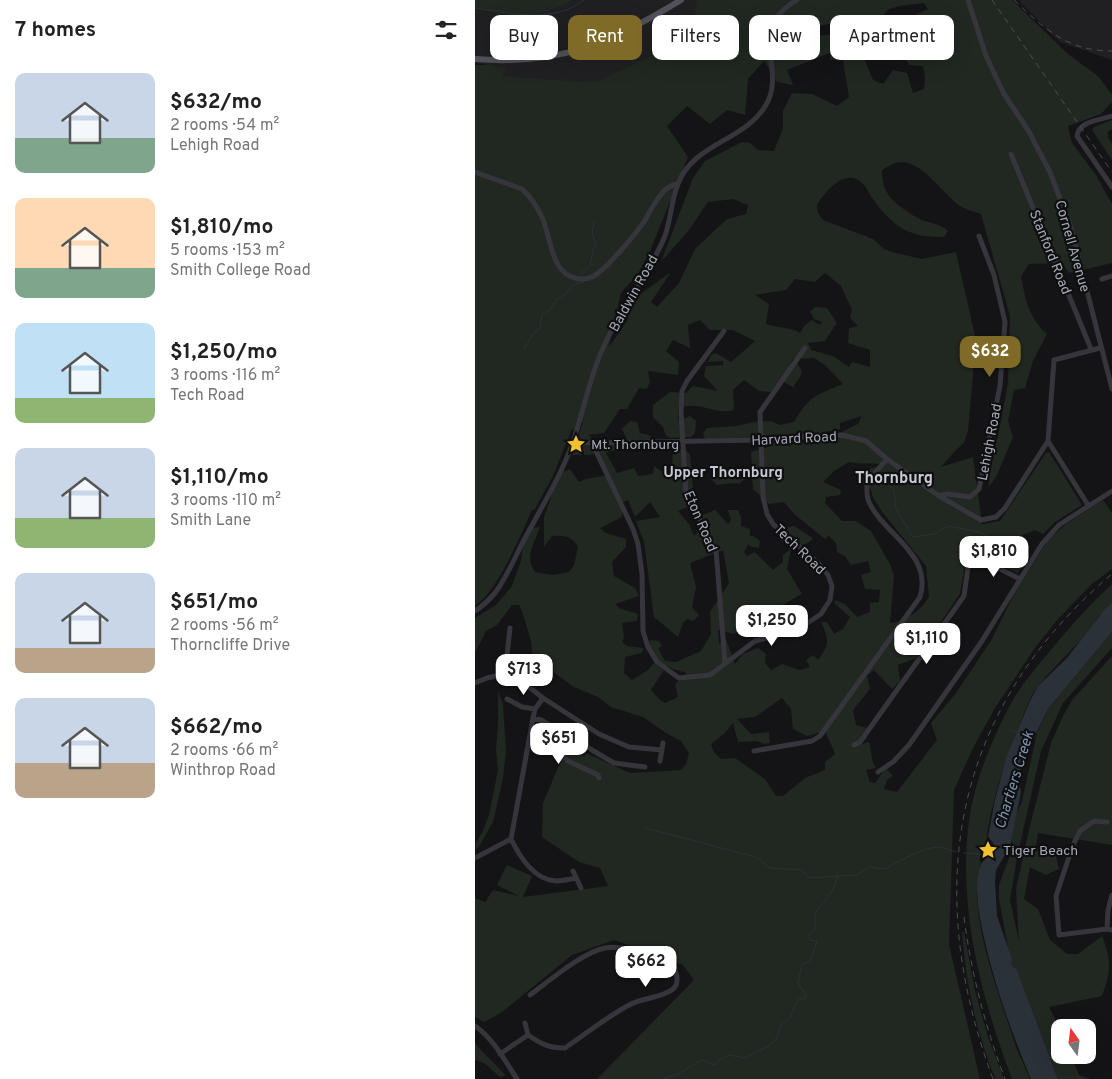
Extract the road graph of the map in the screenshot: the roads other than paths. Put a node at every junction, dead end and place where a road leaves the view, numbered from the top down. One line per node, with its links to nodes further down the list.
1 (681, 0): 4 (main road)
2 (797, 0): 8 (street, Baldwin Road)
3 (968, 0): 15 (street, Cornell Avenue)
4 (475, 59)
5 (1112, 116): 9 (street)
6 (1011, 154): 16 (street, Stanford Road)
7 (475, 172): 8 (street)
8 (677, 184): 20 (street, Baldwin Road)
9 (1112, 187)
10 (979, 236): 25 (street, Lehigh Road)
11 (1112, 276): 12 (street)
12 (1102, 279)
13 (724, 332): 21 (street, Eton Road)
14 (805, 348): 18 (street, Tech Road)
15 (1100, 348): 16 (street); 17 (street, Cornell Avenue)
16 (1091, 350): 19 (street, Harvard Road)
17 (1112, 389)
18 (760, 440): 21 (street, Harvard Road); 23 (street, Harvard Road); 30 (street, Tech Road)
19 (1048, 440): 25 (street, Harvard Road); 26 (street)
20 (573, 441): 22 (street, Harvard Road); 28 (street, Baldwin Road)
21 (683, 441): 22 (street, Harvard Road); 30 (street, Eton Road)
22 (592, 443): 30 (street, Tech Road)
23 (887, 459): 25 (street, Harvard Road); 41 (street)
24 (1112, 491): 26 (street)
25 (939, 496)
26 (1088, 505): 27 (street)
27 (1020, 580): 39 (street); 44 (street)
28 (475, 610)
29 (509, 628): 31 (street)
30 (725, 663)
31 (505, 674): 32 (street); 33 (street)
32 (475, 683)
33 (543, 698): 35 (street); 40 (street)
34 (507, 699): 35 (street)
35 (535, 709): 36 (street)
36 (533, 718): 37 (street); 43 (street)
37 (530, 736): 45 (street); 47 (street)
38 (663, 743): 40 (street)
39 (854, 745)
40 (662, 750): 42 (street)
41 (754, 751)
42 (660, 761)
43 (645, 767)
44 (878, 772)
45 (599, 778)
46 (1107, 822): 53 (street)
47 (511, 839): 48 (street); 50 (street)
48 (475, 858)
49 (573, 871): 50 (street)
50 (576, 878): 51 (street)
51 (581, 888)
52 (1112, 895): 53 (street)
53 (1109, 929)
54 (530, 995): 57 (street)
55 (525, 1023): 57 (street)
56 (475, 1026): 58 (street)
57 (529, 1034): 58 (street)
58 (501, 1054): 59 (street)
59 (517, 1079)

